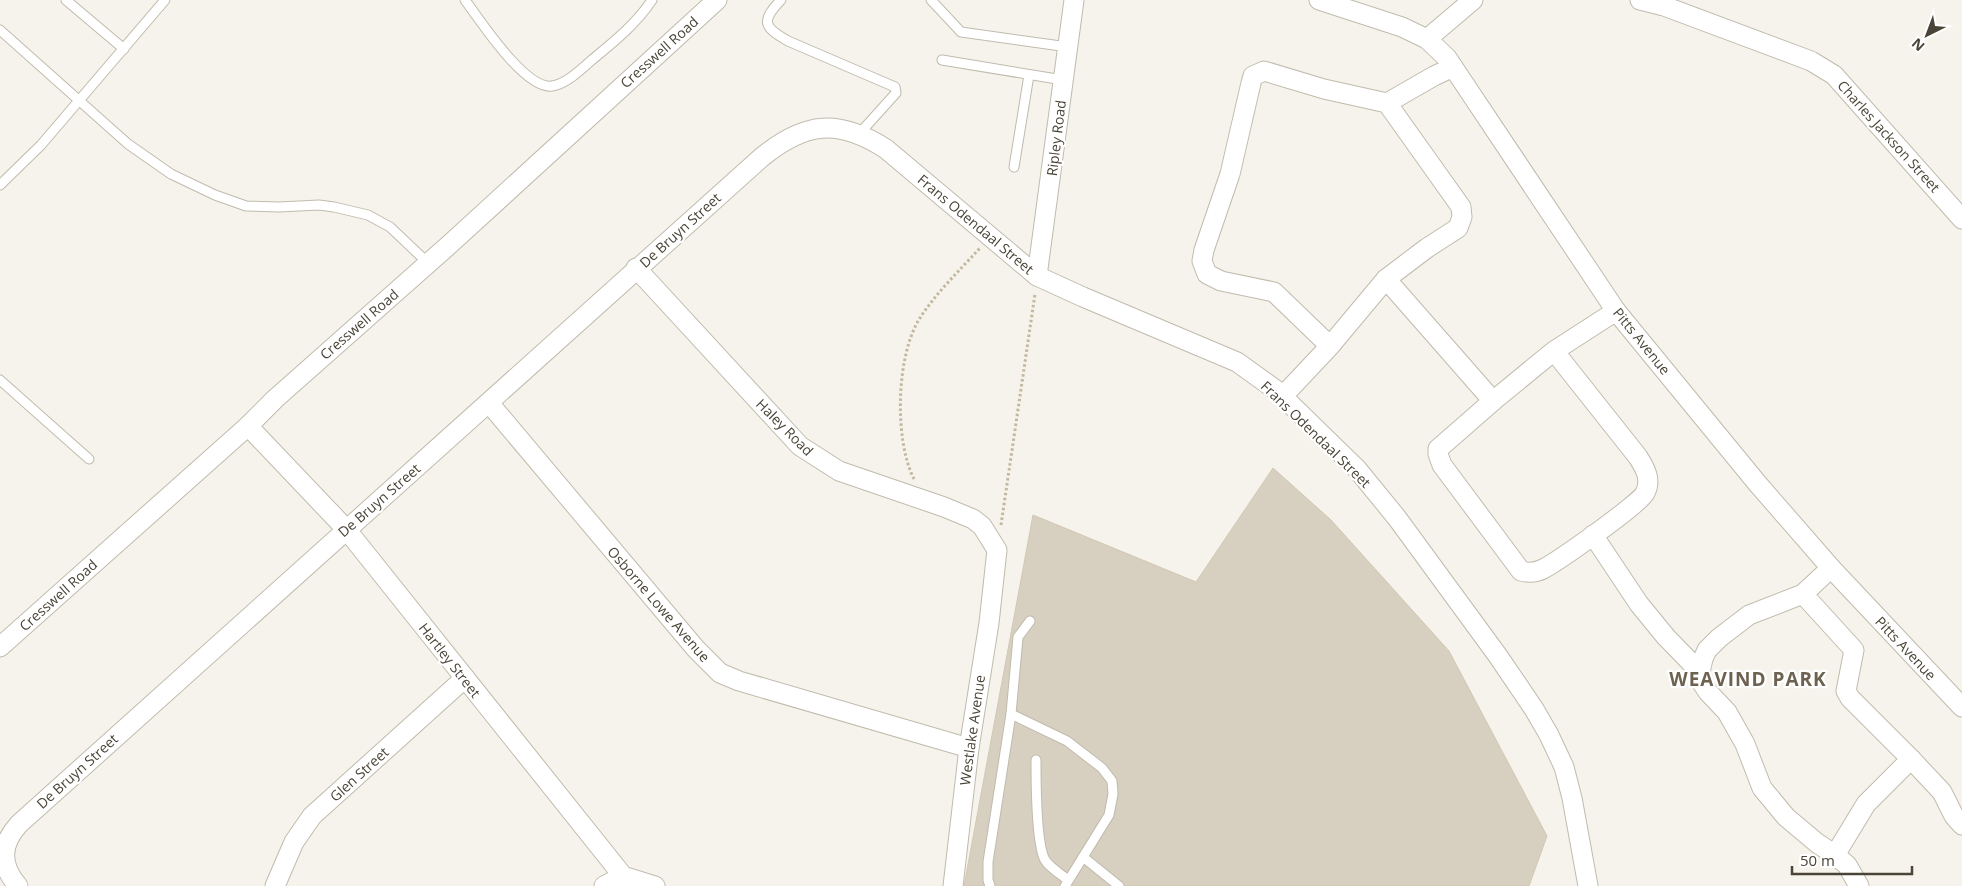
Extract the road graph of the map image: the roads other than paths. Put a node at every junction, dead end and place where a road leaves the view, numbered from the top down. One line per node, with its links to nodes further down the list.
1 (66, 0): 15 (lane)
2 (165, 0): 15 (lane)
3 (465, 0): 11 (lane)
4 (717, 0): 27 (street, Cresswell Road)
5 (781, 0): 22 (lane)
6 (931, 0): 14 (lane)
7 (1074, 0): 14 (street, Ripley Road)
8 (1319, 0): 13 (street, Pitts Avenue)
9 (1473, 0): 13 (street)
10 (1640, 0): 26 (street, Charles Jackson Street)
11 (650, 1)
12 (0, 30): 20 (lane)
13 (1427, 39): 17 (street, Pitts Avenue)
14 (1068, 46): 19 (street, Ripley Road)
15 (124, 49): 20 (lane)
16 (942, 60): 18 (lane)
17 (1453, 67): 21 (street); 31 (street, Pitts Avenue)
18 (1029, 75): 19 (lane); 24 (lane)
19 (1063, 80): 29 (street, Ripley Road)
20 (80, 101): 25 (lane); 27 (lane)
21 (1388, 103): 30 (street); 32 (street)
22 (859, 134): 23 (street, Frans Odendaal Street); 29 (street, Frans Odendaal Street)
23 (762, 157): 28 (street, De Bruyn Street)
24 (1014, 167)
25 (0, 185)
26 (1962, 219)
27 (428, 263): 38 (street, Cresswell Road)
28 (636, 268): 37 (street, De Bruyn Street); 43 (street, Haley Road)
29 (1038, 276): 35 (street, Frans Odendaal Street)
30 (1386, 279): 32 (street); 36 (street)
31 (1616, 311): 33 (street); 42 (street, Pitts Avenue)
32 (1330, 346): 35 (street)
33 (1554, 351): 36 (street); 41 (street)
34 (0, 380): 39 (lane)
35 (1282, 397): 66 (street, Frans Odendaal Street)
36 (1493, 401): 41 (street)
37 (490, 403): 40 (street, De Bruyn Street); 51 (street, Osborne Lowe Avenue)
38 (248, 426): 40 (street, Hartley Street); 46 (street, Cresswell Road)
39 (89, 459)
40 (346, 529): 48 (street, Hartley Street); 59 (street, De Bruyn Street)
41 (1593, 535): 47 (street)
42 (1831, 568): 44 (street); 49 (street, Pitts Avenue)
43 (994, 574): 51 (street, Westlake Avenue)
44 (1803, 594): 47 (street); 52 (street)
45 (1030, 621): 50 (lane)
46 (0, 647)
47 (1700, 672): 55 (street)
48 (464, 678): 57 (street, Hartley Street); 60 (street, Glen Street)
49 (1962, 707)
50 (1011, 714): 56 (lane); 64 (lane)
51 (968, 748): 63 (street, Westlake Avenue)
52 (1911, 759): 54 (street); 55 (street)
53 (1036, 760): 58 (lane)
54 (1962, 825)
55 (1835, 854): 67 (street)
56 (1083, 858): 58 (lane); 65 (lane)
57 (623, 876): 61 (street); 62 (street)
58 (1067, 883)
59 (18, 886)
60 (274, 886)
61 (604, 886)
62 (655, 886)
63 (953, 886)
64 (990, 886)
65 (1119, 886)
66 (1588, 886)
67 (1859, 886)

